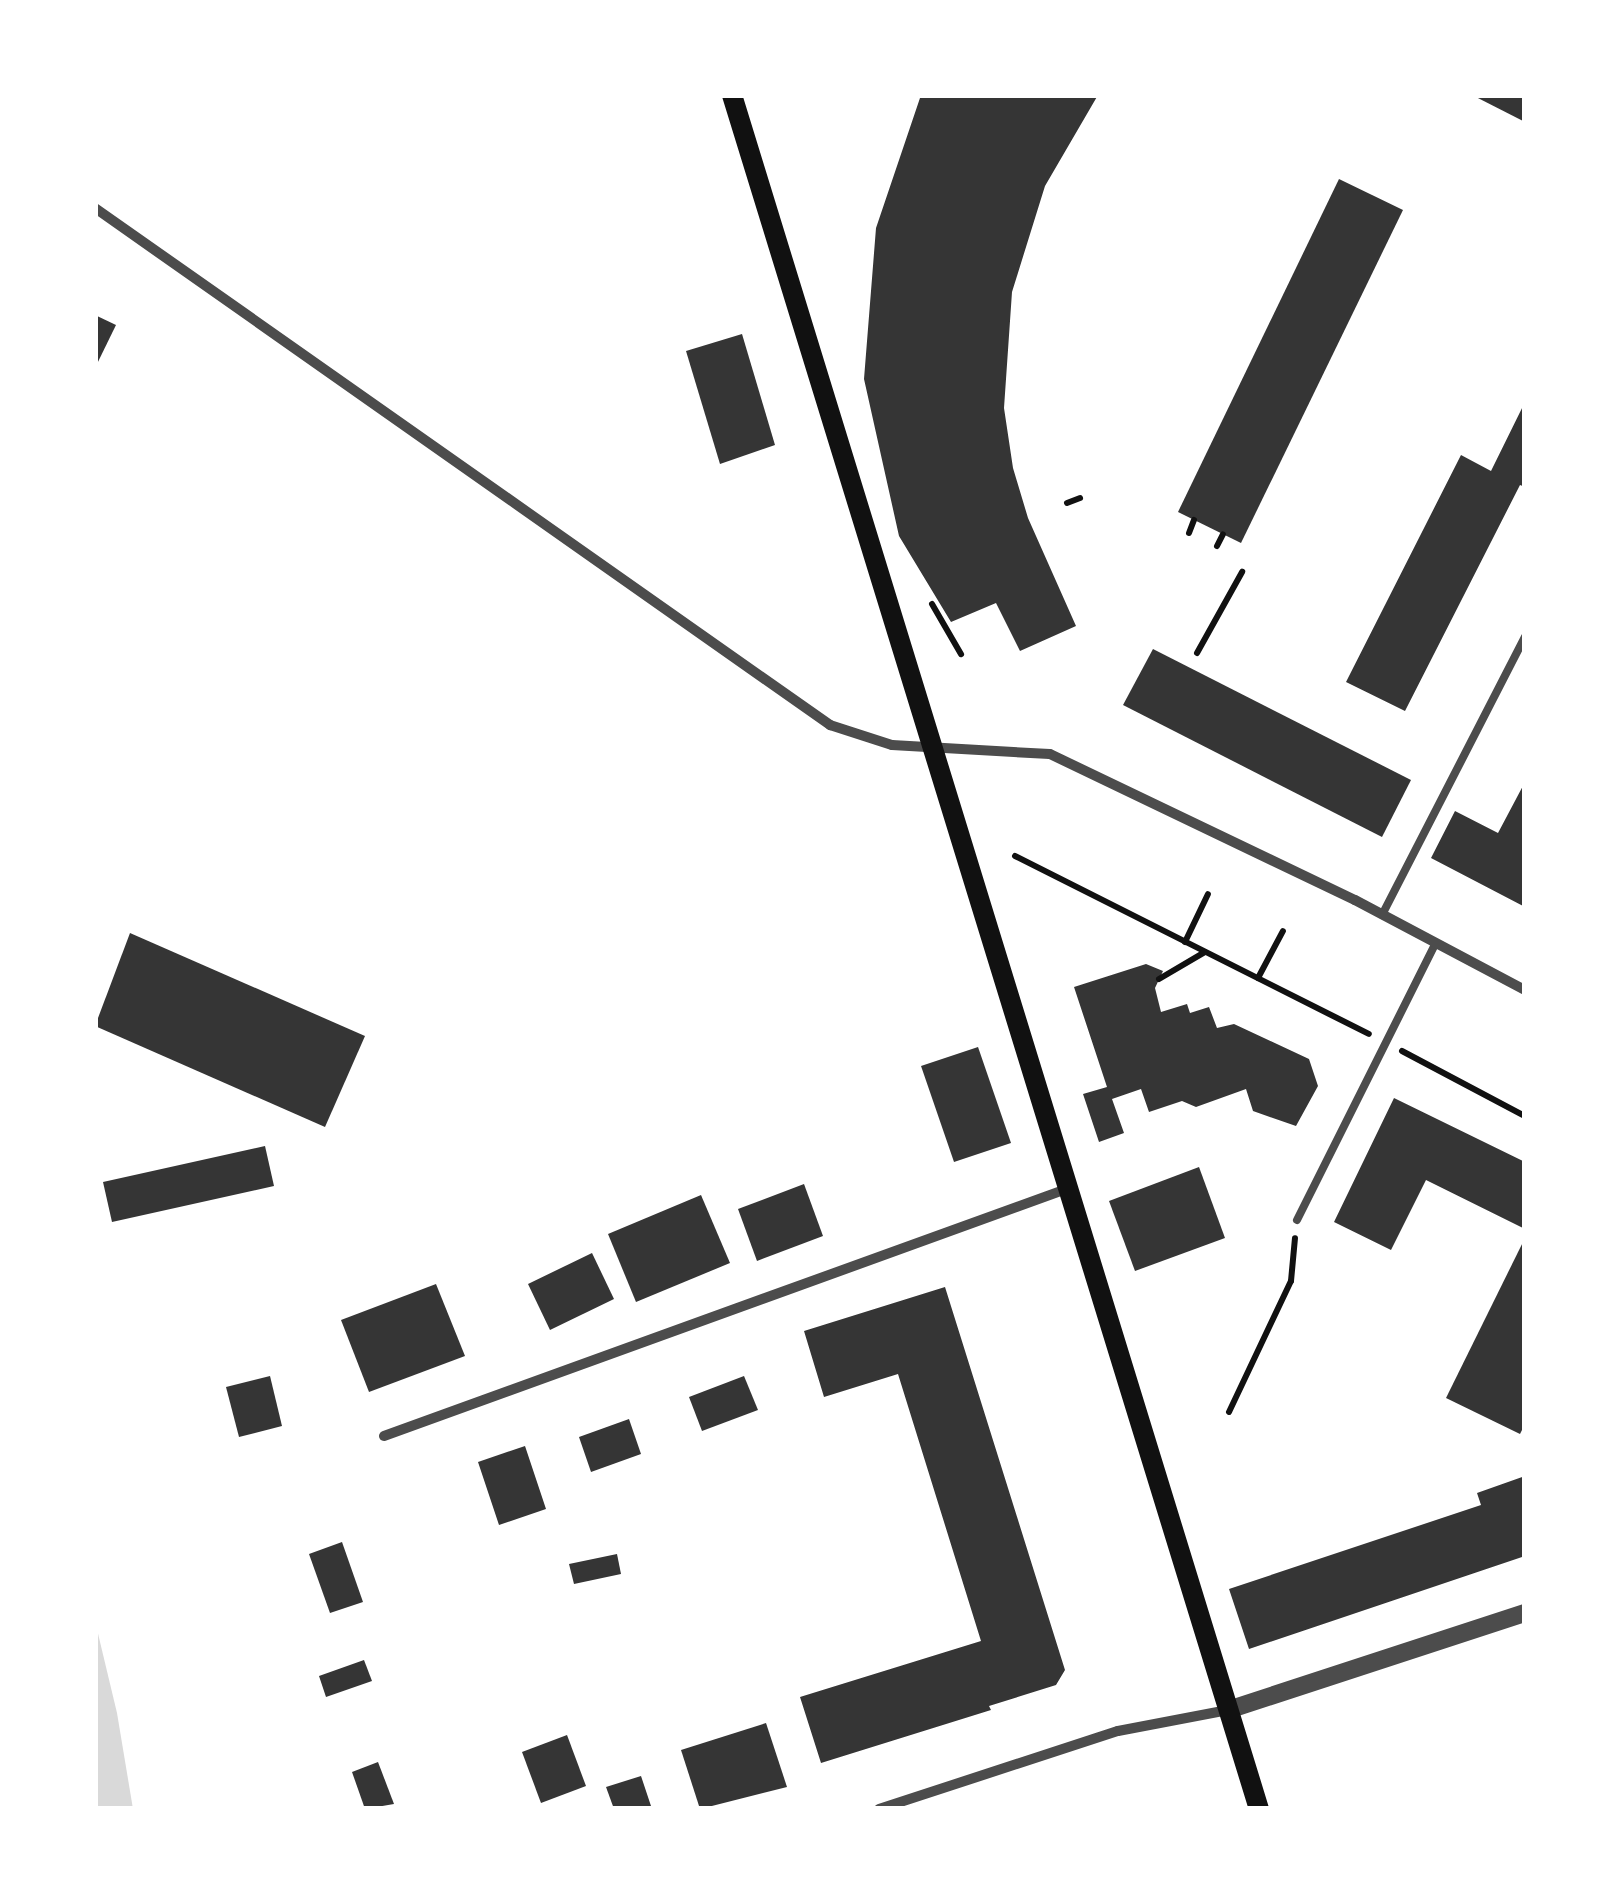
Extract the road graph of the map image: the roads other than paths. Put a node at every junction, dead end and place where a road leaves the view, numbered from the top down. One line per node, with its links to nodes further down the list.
1 (732, 95): 4 (main road)
2 (95, 208): 4 (street)
3 (1525, 637): 5 (lane)
4 (937, 748): 5 (street); 8 (main road)
5 (1382, 915): 6 (street)
6 (1436, 943): 7 (street); 9 (lane)
7 (1525, 990)
8 (1070, 1188): 10 (street); 12 (main road)
9 (1297, 1220)
10 (384, 1436)
11 (1525, 1613): 12 (street)
12 (1228, 1710): 13 (street); 14 (main road)
13 (879, 1809)
14 (1259, 1809)

